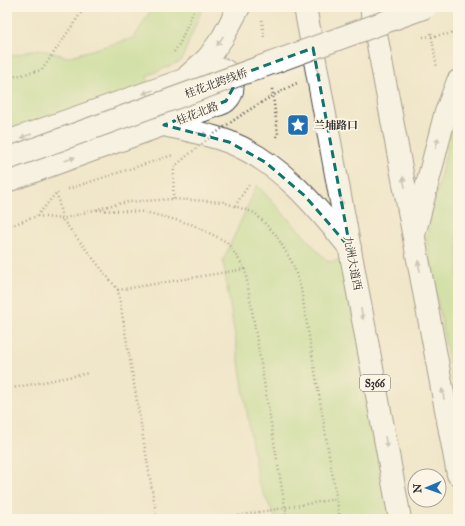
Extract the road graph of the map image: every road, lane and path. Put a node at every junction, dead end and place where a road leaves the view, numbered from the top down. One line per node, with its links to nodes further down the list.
1 (85, 7): 9 (path)
2 (239, 7): 10 (main road, one-way to 10)
3 (305, 7): 25 (main road, 九洲大道西 / S366, one-way to 25)
4 (371, 7): 24 (main road, one-way to 4)
5 (428, 17): 8 (path); 16 (main road, 桂花北跨线桥, bridge)
6 (458, 33): 7 (path, bridge)
7 (420, 38)
8 (437, 69)
9 (7, 78)
10 (185, 79): 13 (main road, 桂花北路); 14 (main road, 桂花北路, one-way to 14)
11 (458, 81): 24 (main road, one-way to 11)
12 (299, 82): 19 (path, bridge)
13 (164, 125): 17 (main road, 桂花北路, one-way to 13); 25 (main road, one-way to 25)
14 (7, 142)
15 (170, 155): 18 (path)
16 (7, 159)
17 (7, 181)
18 (56, 192): 21 (path); 22 (path)
19 (174, 199): 20 (path); 31 (path)
20 (94, 210): 22 (path); 26 (path)
21 (37, 216): 22 (path); 23 (path)
22 (62, 219): 27 (path)
23 (7, 227)
24 (414, 234): 30 (main road, one-way to 24)
25 (350, 248): 37 (main road, 九洲大道西 / S366, one-way to 37)
26 (245, 269): 27 (path); 32 (path)
27 (118, 290): 33 (path)
28 (89, 373): 29 (path)
29 (7, 389)
30 (458, 474)
31 (336, 499): 32 (path); 36 (path)
32 (285, 508): 34 (path); 35 (path)
33 (158, 519)
34 (219, 519)
35 (287, 519)
36 (340, 519)
37 (400, 519)

